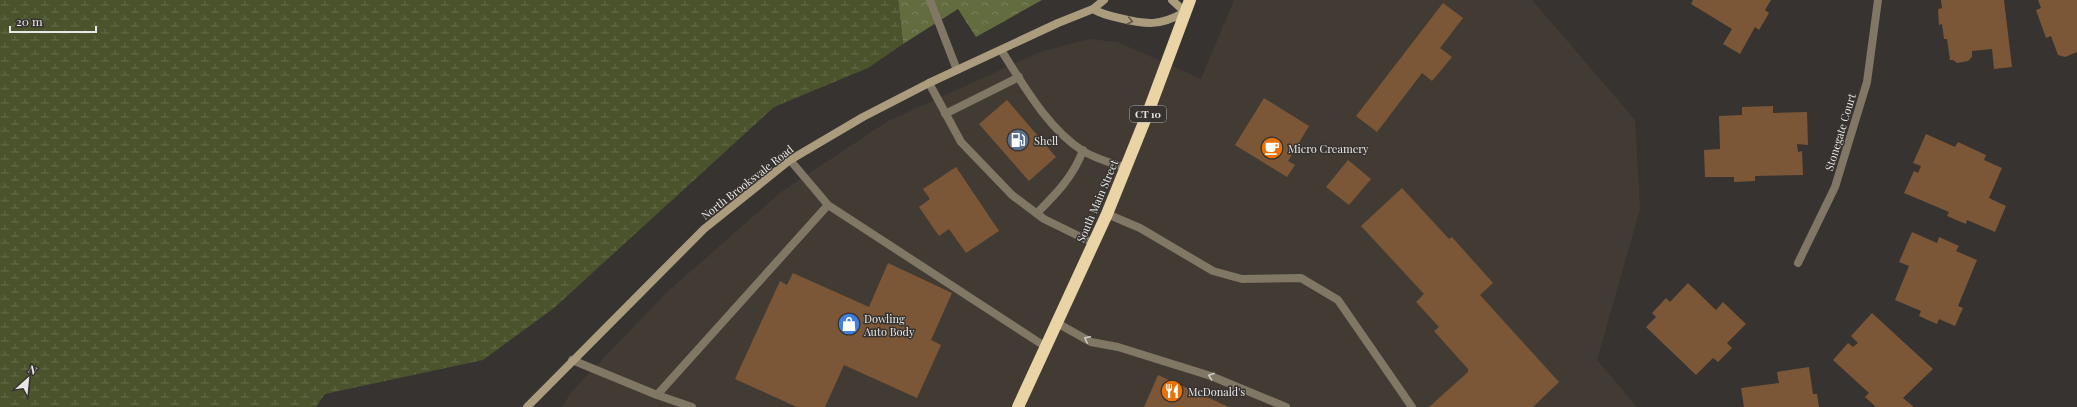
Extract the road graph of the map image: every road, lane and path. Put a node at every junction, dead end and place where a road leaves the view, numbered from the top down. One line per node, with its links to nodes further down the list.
1 (930, 0): 9 (street)
2 (1104, 0): 6 (main road, North Brooksvale Road)
3 (1172, 0): 7 (main road)
4 (1190, 0): 7 (highway, South Main Street / CT 10)
5 (1878, 0): 20 (street, Stonegate Court)
6 (1093, 10): 7 (main road, one-way to 7); 8 (main road, North Brooksvale Road)
7 (1185, 12): 15 (highway, South Main Street / CT 10)
8 (1001, 50): 9 (main road, North Brooksvale Road); 10 (street)
9 (957, 70): 11 (main road, North Brooksvale Road)
10 (1019, 77): 12 (street); 13 (street)
11 (929, 83): 12 (street); 14 (main road, North Brooksvale Road)
12 (945, 114): 17 (street)
13 (1083, 150): 15 (street); 17 (street)
14 (790, 160): 16 (street); 23 (main road, North Brooksvale Road)
15 (1126, 168): 18 (highway, South Main Street / CT 10)
16 (828, 205): 22 (street); 24 (street)
17 (1037, 214): 19 (street)
18 (1107, 214): 19 (highway, South Main Street / CT 10); 25 (street)
19 (1093, 244): 21 (highway, South Main Street / CT 10)
20 (1798, 263)
21 (1057, 323): 22 (highway, South Main Street / CT 10); 29 (street, one-way to 21)
22 (1046, 347): 28 (highway, South Main Street / CT 10)
23 (572, 360): 24 (street); 26 (main road, North Brooksvale Road)
24 (657, 395): 27 (street)
25 (1411, 405)
26 (527, 407)
27 (692, 407)
28 (1018, 407)
29 (1286, 407)

